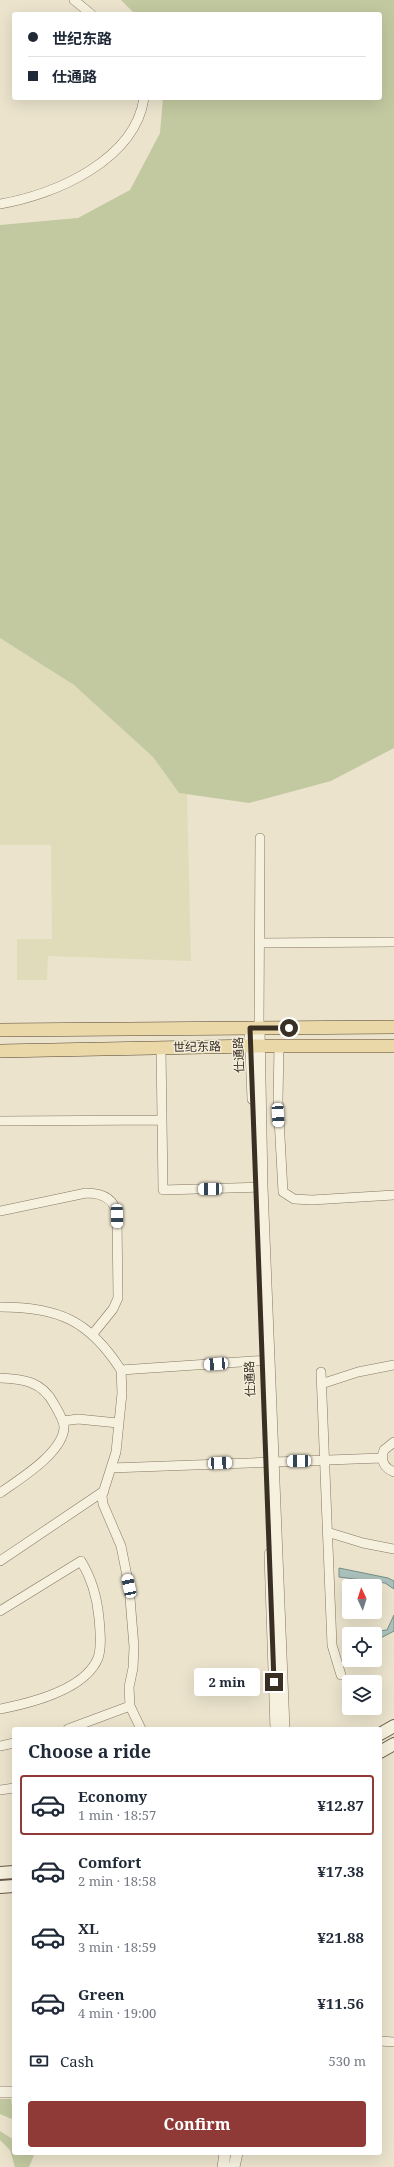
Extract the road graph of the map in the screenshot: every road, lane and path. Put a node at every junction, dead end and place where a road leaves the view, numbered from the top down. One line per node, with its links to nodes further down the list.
1 (74, 0): 2 (street)
2 (89, 12)
3 (144, 100): 4 (street)
4 (0, 204)
5 (260, 838): 7 (street)
6 (394, 942): 7 (street)
7 (260, 943): 9 (street)
8 (394, 1026): 9 (main road, 世纪东路)
9 (255, 1028): 10 (main road, 世纪东路); 11 (street, 仕通路)
10 (0, 1030)
11 (255, 1046): 12 (main road, 世纪东路); 14 (main road, 世纪东路); 18 (street, 仕通路)
12 (278, 1046): 13 (main road, 世纪东路); 19 (street)
13 (394, 1046)
14 (161, 1048): 15 (main road, 世纪东路); 16 (street)
15 (0, 1051)
16 (162, 1120): 17 (street); 18 (street)
17 (0, 1121)
18 (259, 1188): 23 (street, 仕通路)
19 (394, 1195)
20 (0, 1211): 22 (street)
21 (0, 1307): 22 (street)
22 (92, 1335): 25 (street)
23 (266, 1360): 25 (street); 33 (street, 仕通路)
24 (394, 1365): 28 (street)
25 (121, 1370): 30 (street)
26 (321, 1372): 28 (street)
27 (0, 1378): 29 (street)
28 (321, 1384): 34 (street)
29 (63, 1421): 30 (street); 38 (street)
30 (118, 1424): 35 (street)
31 (394, 1442): 32 (street)
32 (382, 1458): 34 (street); 36 (street)
33 (270, 1461): 34 (street); 35 (street); 49 (street, 仕通路); 50 (street, 仕通路)
34 (325, 1461): 39 (street)
35 (111, 1468): 37 (street)
36 (394, 1472)
37 (104, 1491): 41 (street); 44 (street)
38 (0, 1493)
39 (327, 1532): 40 (street); 43 (street)
40 (394, 1550)
41 (0, 1561)
42 (0, 1611): 45 (street)
43 (341, 1675)
44 (130, 1706): 47 (street); 48 (street)
45 (0, 1709)
46 (394, 1726): 51 (main road)
47 (73, 1727)
48 (140, 1727)
49 (276, 1727)
50 (284, 1727)
51 (382, 1733)
52 (12, 1743): 54 (street)
53 (394, 1744): 55 (main road)
54 (0, 1746)
55 (382, 1751)
56 (12, 1788): 57 (street)
57 (0, 1790)
58 (12, 1872): 59 (main road)
59 (0, 1873)
60 (12, 1886): 61 (main road)
61 (0, 1887)
62 (382, 2041): 63 (street)
63 (394, 2042)
64 (0, 2092): 65 (street)
65 (12, 2092)
66 (225, 2155): 68 (street)
67 (236, 2155): 69 (street)
68 (223, 2167)
69 (234, 2167)

